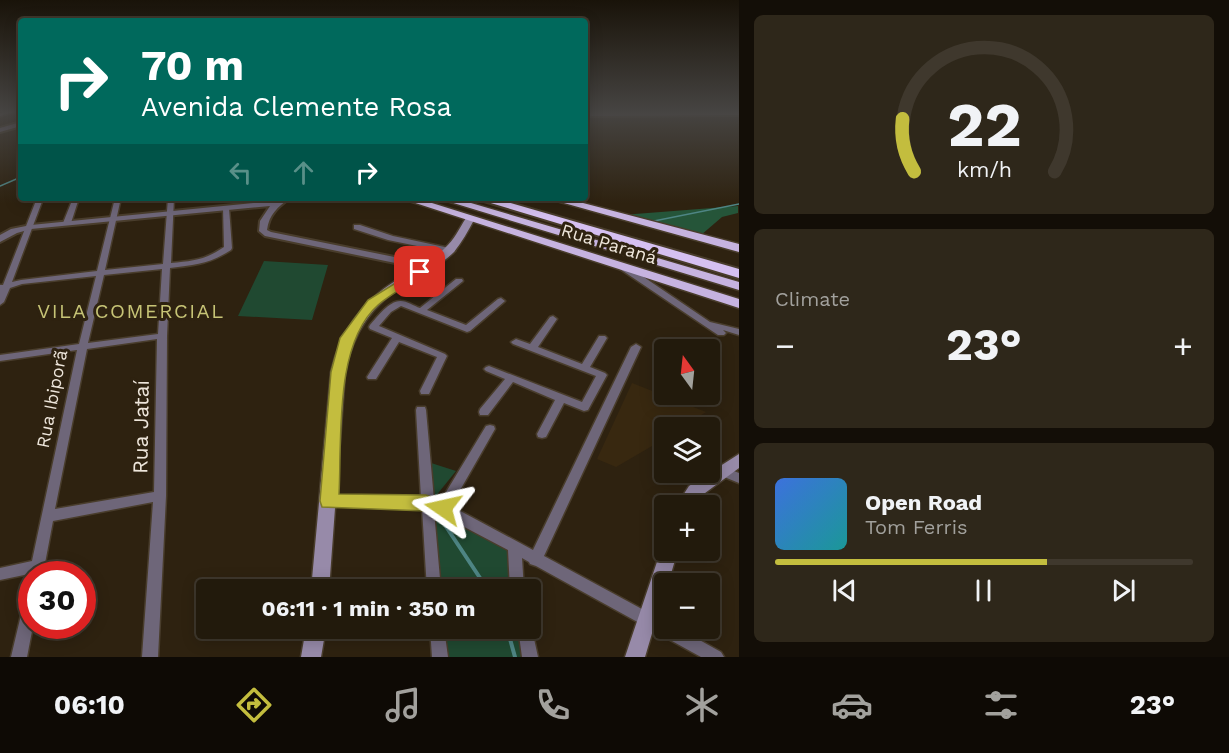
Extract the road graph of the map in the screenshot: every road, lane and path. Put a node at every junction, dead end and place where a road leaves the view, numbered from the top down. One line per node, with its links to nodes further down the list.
1 (39, 201): 22 (street)
2 (75, 201): 21 (street)
3 (117, 201): 19 (street, Rua Ibiporã)
4 (171, 201): 18 (street, Rua Jataí)
5 (236, 201): 17 (street)
6 (243, 201): 16 (street)
7 (280, 201): 14 (street)
8 (414, 201): 20 (highway, Rua Paraná)
9 (418, 201): 15 (highway)
10 (453, 201): 15 (highway)
11 (490, 201): 33 (highway)
12 (513, 201): 29 (highway)
13 (562, 201): 26 (highway)
14 (276, 203): 16 (street); 31 (street)
15 (464, 204): 24 (highway)
16 (254, 205): 17 (street)
17 (226, 208): 18 (street); 30 (street)
18 (170, 213): 19 (street); 30 (street, Rua Jataí)
19 (112, 219): 21 (street); 32 (street, Rua Ibiporã)
20 (469, 220): 24 (highway); 27 (main road); 28 (highway, Rua Paraná)
21 (67, 223): 22 (street)
22 (31, 227): 25 (street); 35 (street)
23 (357, 227): 27 (street)
24 (551, 230): 36 (highway)
25 (0, 239)
26 (738, 248)
27 (451, 251): 31 (main road)
28 (618, 264): 39 (highway, Rua Paraná); 45 (street)
29 (738, 265)
30 (168, 266): 32 (street); 48 (street, Rua Jataí)
31 (429, 267): 40 (main road)
32 (100, 273): 35 (street); 52 (street, Rua Ibiporã)
33 (738, 274)
34 (459, 281): 42 (street)
35 (4, 286): 38 (street)
36 (738, 286)
37 (501, 301): 42 (street)
38 (0, 302)
39 (738, 304)
40 (370, 306): 41 (street); 43 (street); 72 (main road)
41 (388, 310): 42 (street); 43 (street)
42 (421, 311)
43 (380, 317): 49 (street)
44 (553, 319): 54 (street)
45 (701, 320): 46 (street); 47 (street)
46 (738, 332)
47 (721, 333)
48 (162, 336): 52 (street); 71 (street, Rua Jataí)
49 (397, 338): 58 (street); 61 (street)
50 (602, 338): 56 (street)
51 (516, 342): 54 (street)
52 (83, 346): 55 (street); 75 (street, Rua Ibiporã)
53 (636, 347): 63 (street)
54 (531, 348): 56 (street)
55 (0, 358)
56 (585, 368): 60 (street)
57 (489, 369): 59 (street)
58 (372, 377)
59 (511, 378): 64 (street); 66 (street)
60 (598, 385): 62 (street); 63 (street)
61 (425, 391)
62 (592, 396): 63 (street); 64 (street)
63 (613, 398): 77 (street)
64 (561, 399): 68 (street)
65 (421, 410): 73 (street)
66 (484, 412)
67 (490, 429): 74 (street)
68 (542, 434)
69 (734, 469): 70 (main road)
70 (692, 495)
71 (160, 496): 75 (street); 91 (street, Rua Jataí)
72 (329, 501): 73 (street); 82 (main road)
73 (426, 503): 74 (street); 83 (street)
74 (443, 508): 76 (street)
75 (49, 516): 78 (street, Rua Ibiporã)
76 (515, 550): 77 (street); 84 (street)
77 (535, 560): 85 (street)
78 (39, 561)
79 (666, 561): 85 (main road)
80 (18, 572): 81 (street)
81 (0, 574)
82 (321, 579)
83 (433, 579)
84 (516, 579)
85 (647, 621): 95 (main road); 96 (street)
86 (23, 639): 90 (street)
87 (314, 639): 92 (main road)
88 (439, 639): 93 (street)
89 (527, 639): 94 (street)
90 (19, 657)
91 (150, 657)
92 (310, 657)
93 (440, 657)
94 (530, 657)
95 (635, 657)
96 (716, 657)

